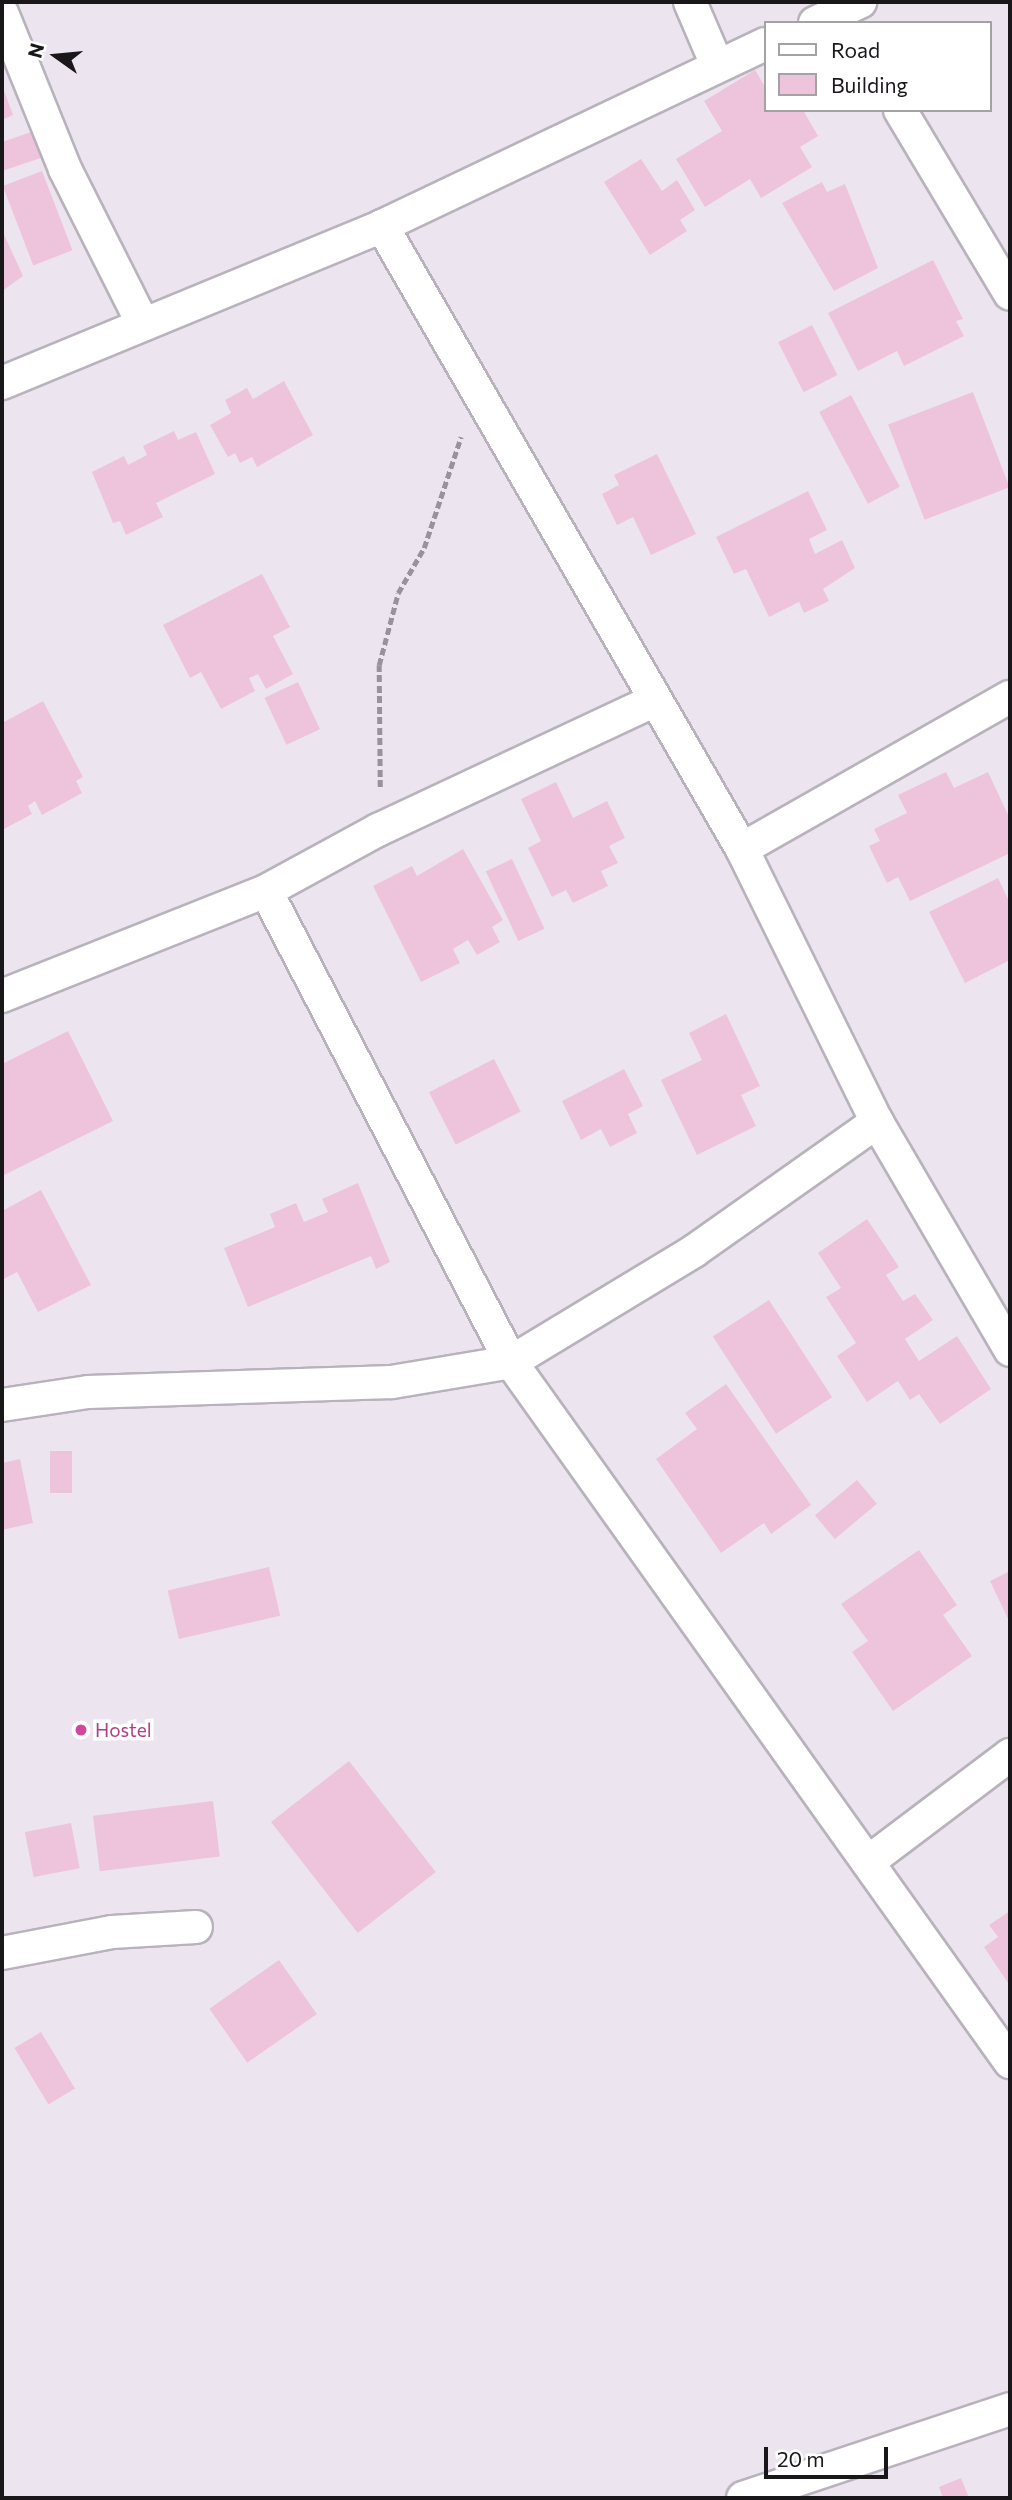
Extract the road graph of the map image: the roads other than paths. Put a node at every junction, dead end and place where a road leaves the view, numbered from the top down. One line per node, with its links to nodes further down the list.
1 (690, 2): 4 (street)
2 (2, 13): 8 (street)
3 (764, 44): 4 (street)
4 (717, 65): 6 (street)
5 (901, 112): 7 (street)
6 (382, 226): 8 (street); 11 (street)
7 (1010, 294)
8 (142, 322): 9 (street)
9 (2, 383)
10 (1010, 698): 12 (street)
11 (654, 701): 12 (street); 13 (street)
12 (742, 849): 15 (street)
13 (266, 891): 14 (street); 17 (street)
14 (2, 996)
15 (877, 1122): 16 (street); 17 (street)
16 (1010, 1350)
17 (511, 1362): 18 (street); 20 (street)
18 (2, 1405)
19 (1010, 1755): 20 (street)
20 (868, 1862): 23 (street)
21 (196, 1927): 22 (street)
22 (2, 1953)
23 (1010, 2062)
24 (1010, 2409): 25 (street)
25 (743, 2498)

